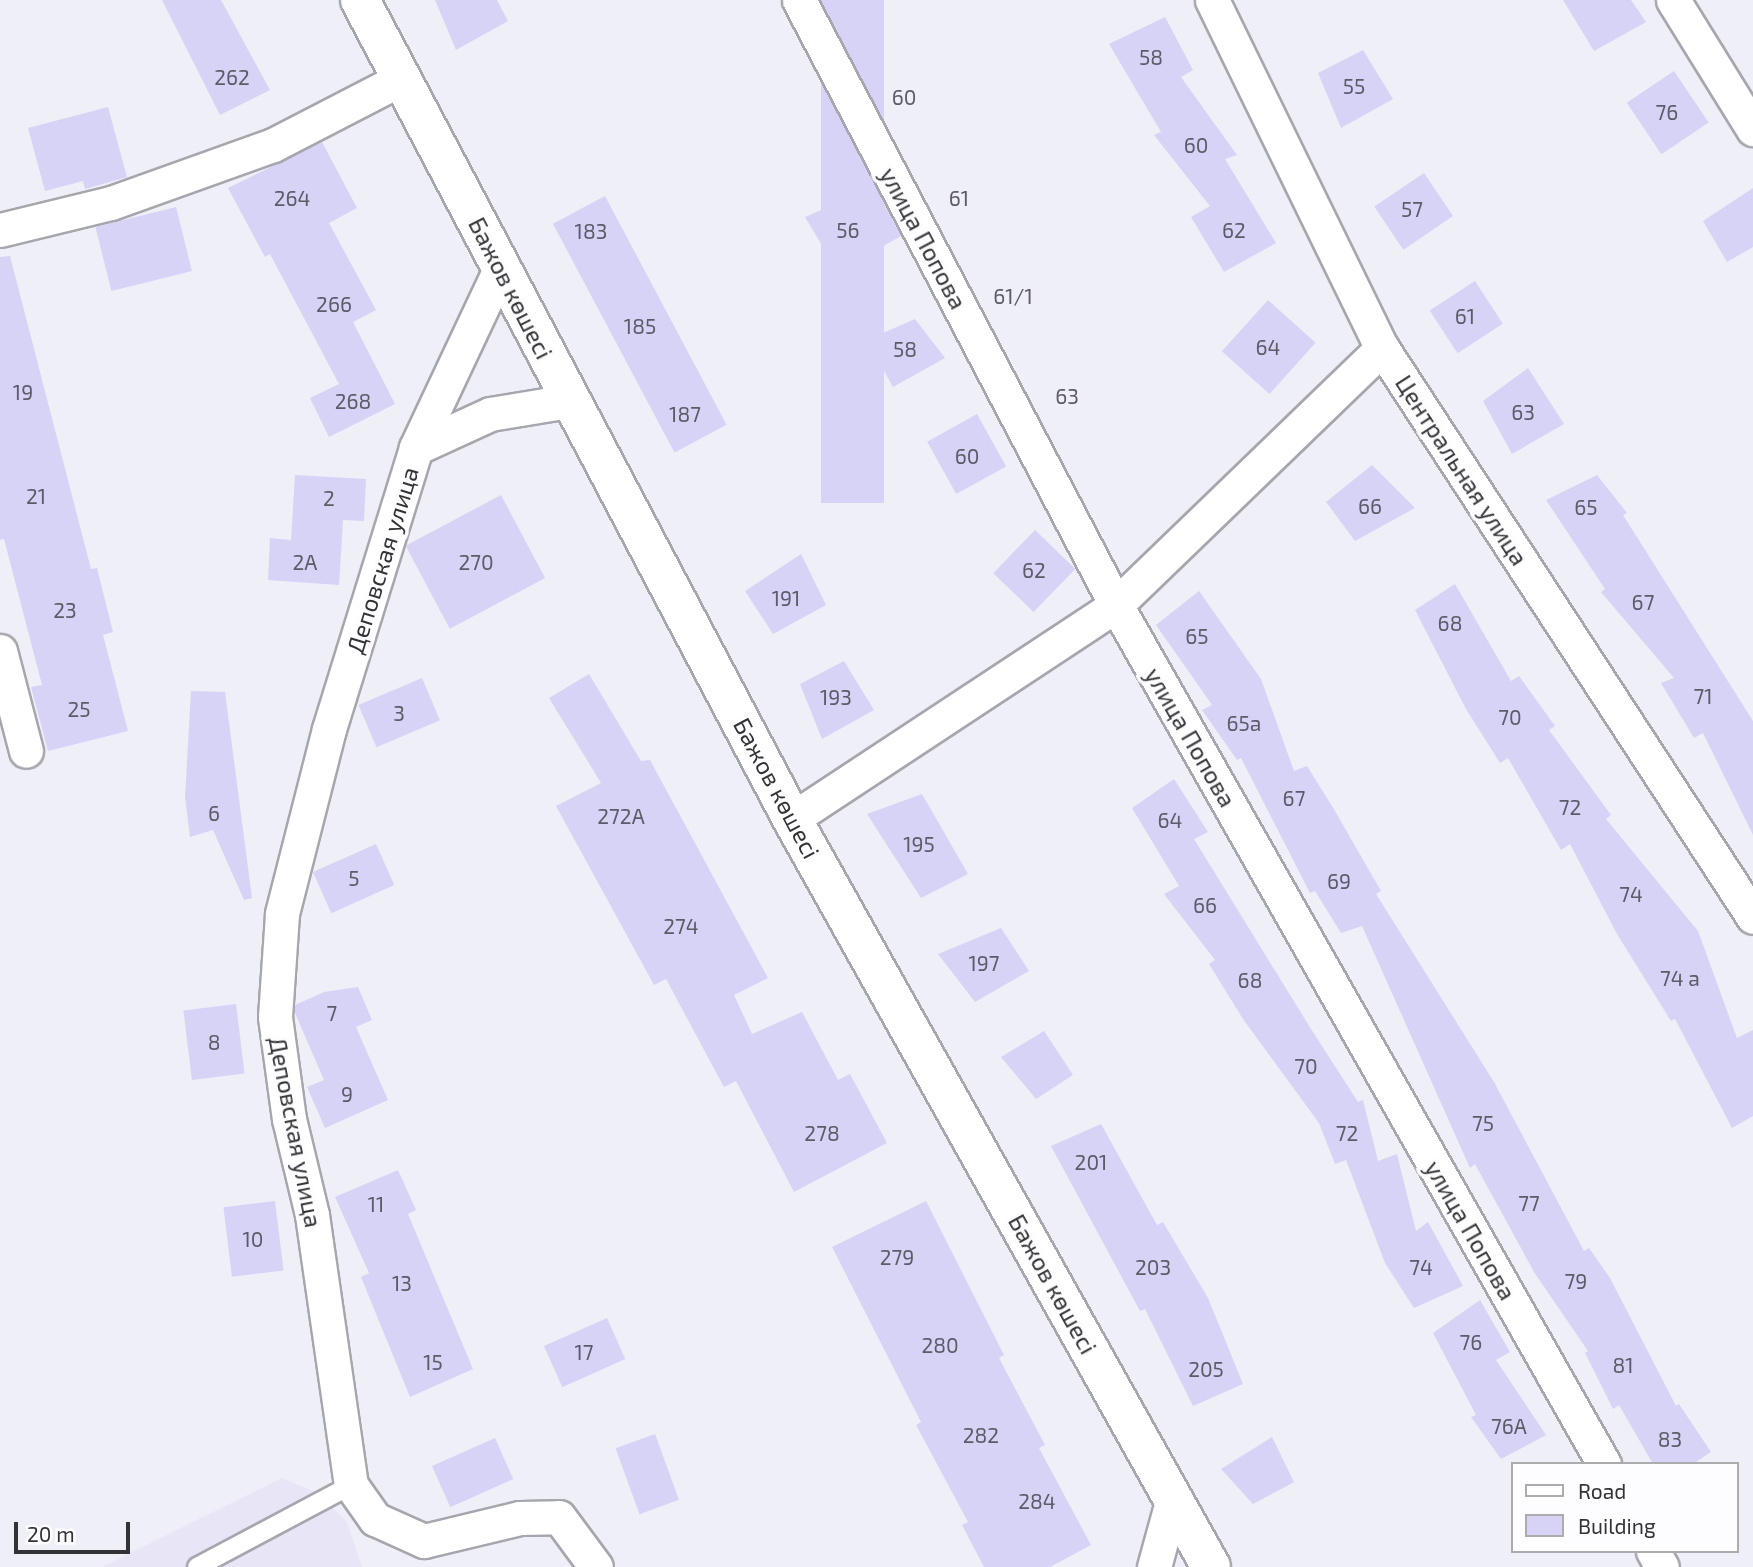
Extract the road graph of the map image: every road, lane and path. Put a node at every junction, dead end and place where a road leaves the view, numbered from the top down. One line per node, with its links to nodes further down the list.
1 (360, 0): 5 (main road, Бажов көшесі)
2 (799, 0): 14 (street, улица Попова)
3 (1212, 0): 9 (street, Центральная улица)
4 (1673, 0): 6 (street)
5 (401, 79): 7 (street); 8 (main road, Бажов көшесі)
6 (1753, 129)
7 (0, 230)
8 (501, 267): 10 (street, Деповская улица); 11 (main road, Бажов көшесі)
9 (1382, 348): 14 (street); 18 (street, Центральная улица)
10 (456, 367): 12 (street); 13 (street, Деповская улица)
11 (569, 401): 12 (street); 17 (main road, Бажов көшесі)
12 (490, 414): 13 (street)
13 (416, 448): 20 (street, Деповская улица)
14 (1116, 605): 17 (street); 19 (street, улица Попова)
15 (0, 651): 16 (street)
16 (26, 751)
17 (792, 819): 21 (main road, Бажов көшесі)
18 (1753, 917)
19 (1603, 1462)
20 (351, 1485): 22 (lane); 23 (street, Деповская улица)
21 (1173, 1498): 24 (street); 25 (main road, Бажов көшесі)
22 (197, 1567)
23 (596, 1567)
24 (1154, 1567)
25 (1212, 1567)

